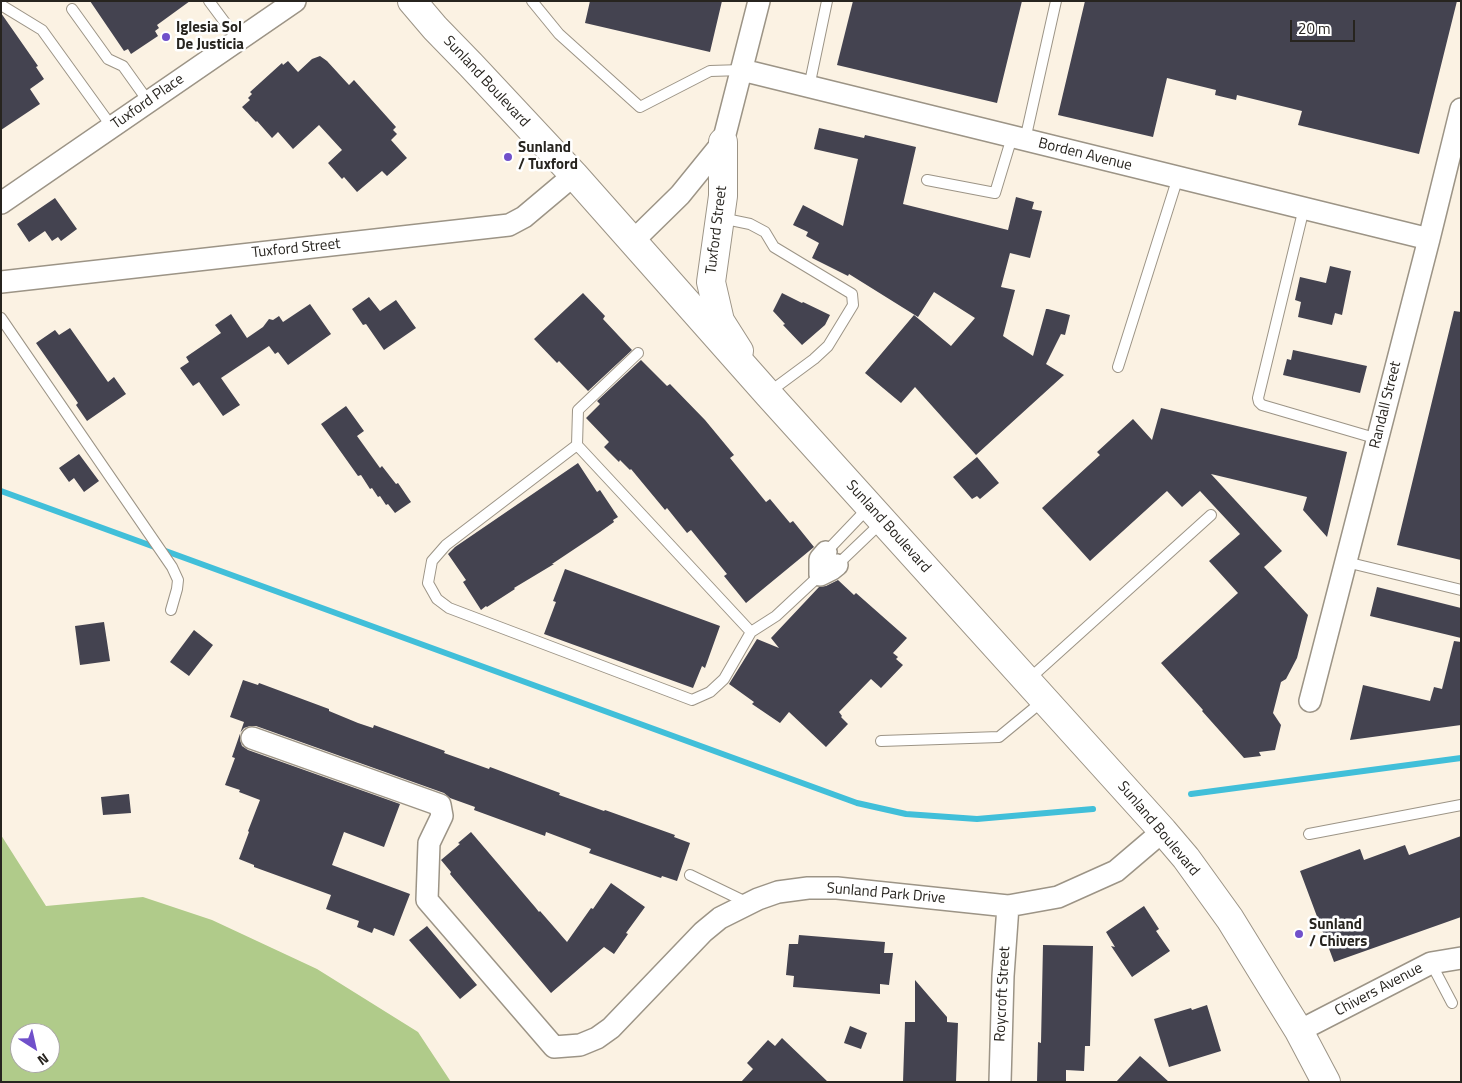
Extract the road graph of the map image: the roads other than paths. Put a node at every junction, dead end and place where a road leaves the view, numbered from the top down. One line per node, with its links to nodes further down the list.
1 (209, 1): 10 (lane)
2 (295, 1): 10 (street, Tuxford Place)
3 (412, 1): 18 (main road, Sunland Boulevard)
4 (532, 1): 11 (lane)
5 (759, 1): 11 (street, Tuxford Street)
6 (827, 1): 12 (lane)
7 (1056, 1): 16 (lane)
8 (1, 5): 15 (lane)
9 (72, 8): 13 (lane)
10 (238, 40): 13 (street, Tuxford Place)
11 (742, 70): 12 (street, Borden Avenue); 17 (street, Tuxford Street)
12 (809, 87): 16 (street, Borden Avenue)
13 (148, 102): 15 (street, Tuxford Place)
14 (1461, 108): 24 (street, Randall Street)
15 (112, 127): 21 (street, Tuxford Place)
16 (1018, 138): 19 (street, Borden Avenue); 20 (lane)
17 (724, 142): 23 (main road, Tuxford Street); 25 (street, Tuxford Street)
18 (574, 175): 25 (main road, Sunland Boulevard); 26 (street, Tuxford Street)
19 (1178, 178): 22 (street, Borden Avenue); 29 (lane)
20 (927, 180)
21 (1, 203)
22 (1304, 208): 24 (street, Borden Avenue); 31 (lane)
23 (720, 218): 30 (main road, Tuxford Street); 30 (lane)
24 (1429, 239): 31 (street, Randall Street)
25 (633, 241): 30 (main road, Sunland Boulevard)
26 (1, 282)
27 (1, 318): 38 (lane)
28 (638, 353): 32 (lane)
29 (1118, 366)
30 (768, 394): 33 (main road, Sunland Boulevard)
31 (1378, 439): 35 (street, Randall Street)
32 (577, 445): 39 (lane); 39 (lane)
33 (876, 514): 36 (lane); 36 (lane); 40 (main road, Sunland Boulevard)
34 (1211, 515): 40 (lane)
35 (1346, 562): 37 (lane); 41 (street, Randall Street)
36 (827, 564): 39 (lane)
37 (1461, 590)
38 (171, 610)
39 (751, 632)
40 (1036, 690): 43 (lane); 45 (main road, Sunland Boulevard)
41 (1310, 701)
42 (252, 738): 48 (street, Sunland Park Drive)
43 (881, 741)
44 (1461, 805): 46 (lane)
45 (1163, 831): 49 (street, Sunland Park Drive); 53 (main road, Sunland Boulevard)
46 (1309, 834)
47 (690, 874): 48 (lane)
48 (749, 903): 49 (street, Sunland Park Drive)
49 (1008, 906): 54 (street, Roycroft Street)
50 (1461, 958): 51 (street, Chivers Avenue)
51 (1431, 963): 52 (lane); 53 (street, Chivers Avenue)
52 (1452, 1003)
53 (1300, 1031): 55 (main road, Sunland Boulevard)
54 (1000, 1082)
55 (1326, 1082)

